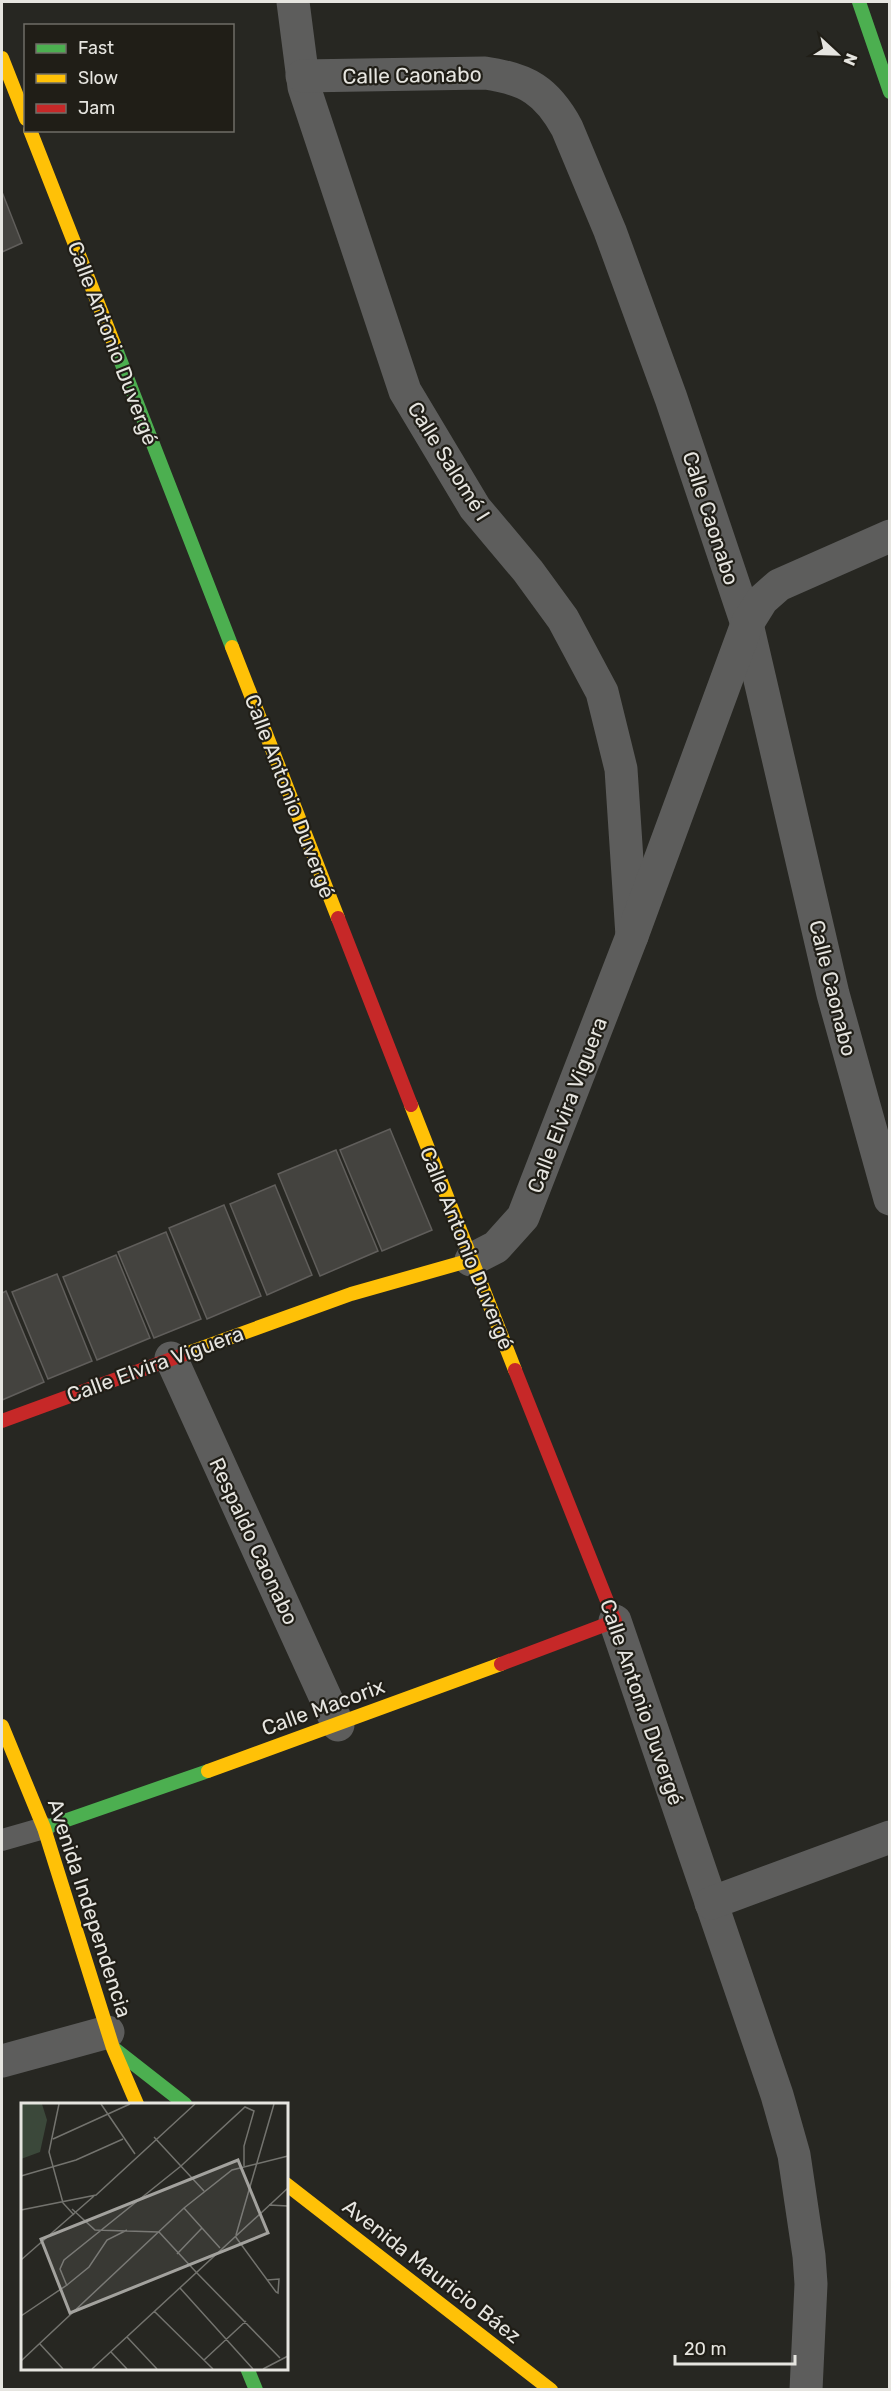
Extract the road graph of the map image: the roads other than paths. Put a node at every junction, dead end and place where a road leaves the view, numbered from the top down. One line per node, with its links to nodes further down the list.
1 (293, 2): 4 (street, Calle Salomé I)
2 (859, 2): 5 (main road)
3 (2, 58): 6 (main road)
4 (302, 76): 9 (street, Calle Caonabo); 10 (street, Calle Salomé I)
5 (890, 92)
6 (24, 114)
7 (31, 132): 12 (main road, Calle Antonio Duvergé)
8 (890, 537): 9 (street, Calle Elvira Viguera)
9 (747, 624): 10 (street, Calle Elvira Viguera); 11 (street, Calle Caonabo)
10 (632, 936): 12 (street, Calle Elvira Viguera)
11 (890, 1199)
12 (471, 1260): 13 (main road, Calle Elvira Viguera); 15 (main road, Calle Antonio Duvergé)
13 (171, 1358): 14 (main road, Calle Elvira Viguera); 16 (street, Respaldo Caonabo)
14 (2, 1421)
15 (615, 1620): 16 (main road, Calle Macorix); 21 (street, Calle Antonio Duvergé)
16 (338, 1725): 18 (main road, Calle Macorix)
17 (2, 1726): 18 (main road, Avenida Independencia)
18 (44, 1828): 20 (lane); 22 (main road, Avenida Independencia)
19 (890, 1837): 21 (street)
20 (2, 1840)
21 (711, 1903): 30 (street, Calle Antonio Duvergé)
22 (111, 2040): 23 (street); 24 (main road, Avenida Independencia); 25 (main road)
23 (2, 2061)
24 (137, 2103)
25 (184, 2103)
26 (288, 2186): 29 (main road, Avenida Mauricio Báez)
27 (248, 2370): 28 (main road)
28 (256, 2390)
29 (551, 2390)
30 (806, 2390)

